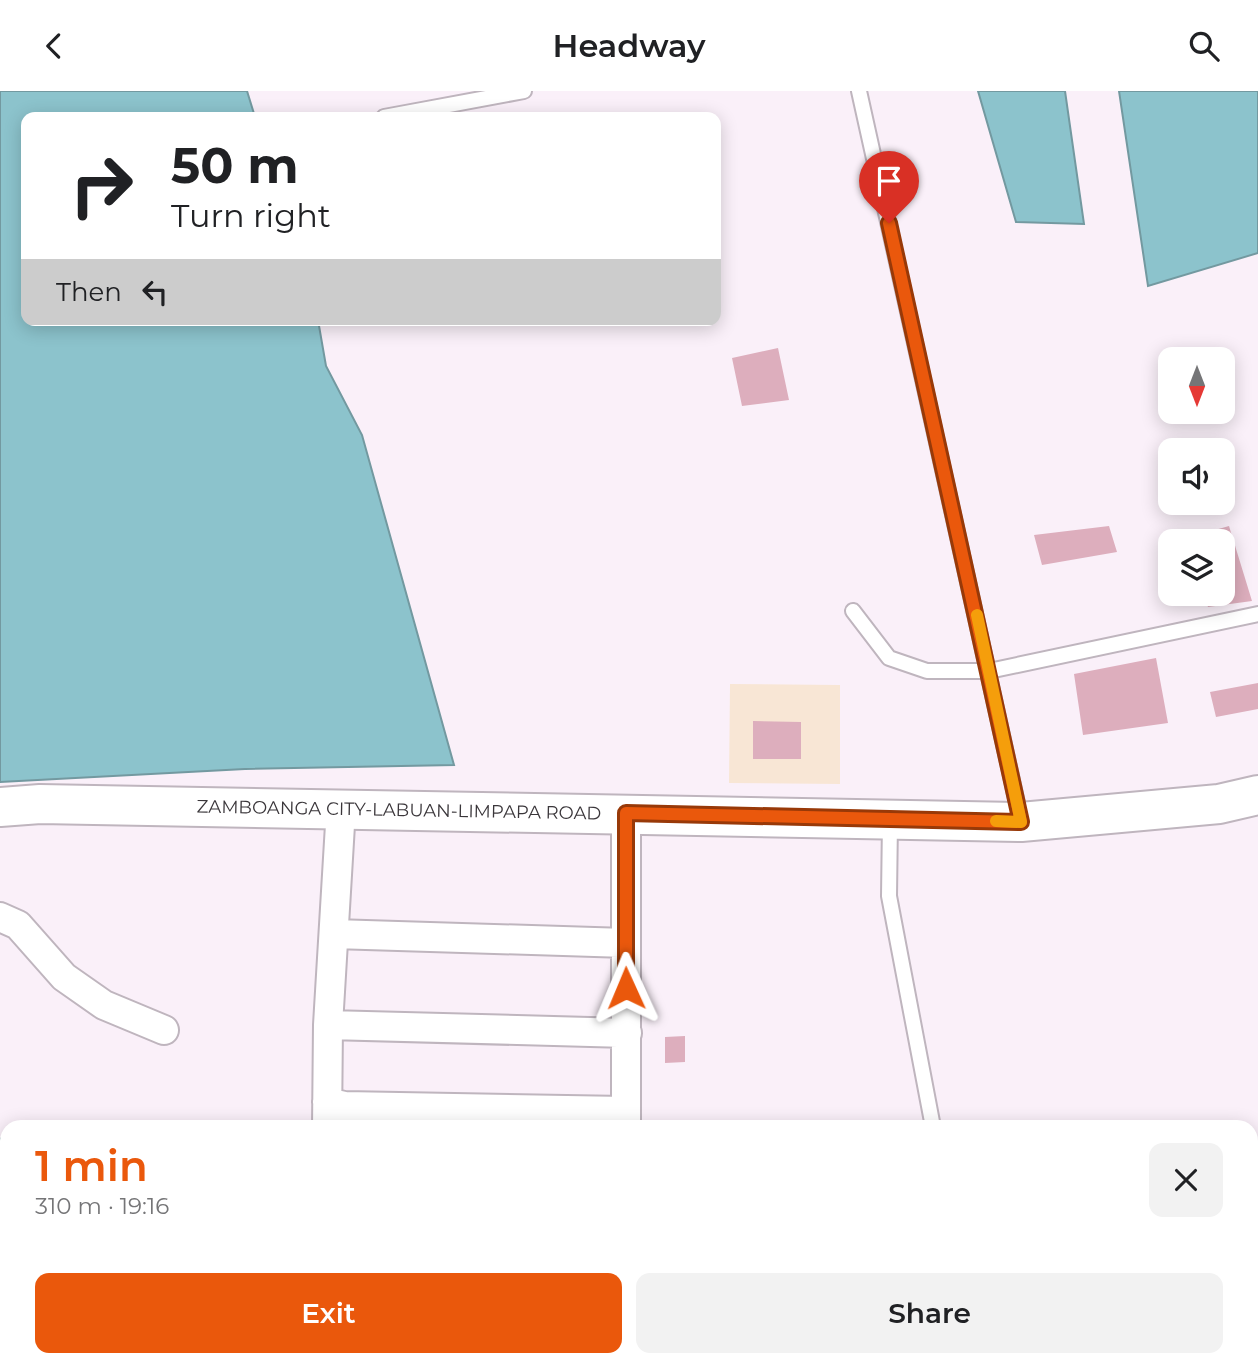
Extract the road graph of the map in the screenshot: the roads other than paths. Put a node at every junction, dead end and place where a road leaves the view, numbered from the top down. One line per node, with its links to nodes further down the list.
1 (524, 91): 3 (lane)
2 (859, 91): 6 (lane)
3 (411, 112)
4 (853, 611): 6 (lane)
5 (1258, 614): 6 (lane)
6 (989, 671): 12 (lane)
7 (1258, 795): 12 (main road, ZAMBOANGA CITY-LABUAN-LIMPAPA ROAD)
8 (0, 807): 9 (main road, ZAMBOANGA CITY-LABUAN-LIMPAPA ROAD)
9 (341, 808): 10 (main road, ZAMBOANGA CITY-LABUAN-LIMPAPA ROAD); 14 (street)
10 (626, 813): 11 (main road, ZAMBOANGA CITY-LABUAN-LIMPAPA ROAD); 15 (street)
11 (890, 819): 12 (main road, ZAMBOANGA CITY-LABUAN-LIMPAPA ROAD); 21 (lane)
12 (1021, 822)
13 (0, 917): 17 (street)
14 (334, 934): 15 (street); 16 (street)
15 (626, 943): 18 (street)
16 (328, 1025): 18 (street); 19 (street)
17 (164, 1031)
18 (627, 1033): 20 (street)
19 (327, 1115): 20 (street)
20 (626, 1119)
21 (932, 1120)

